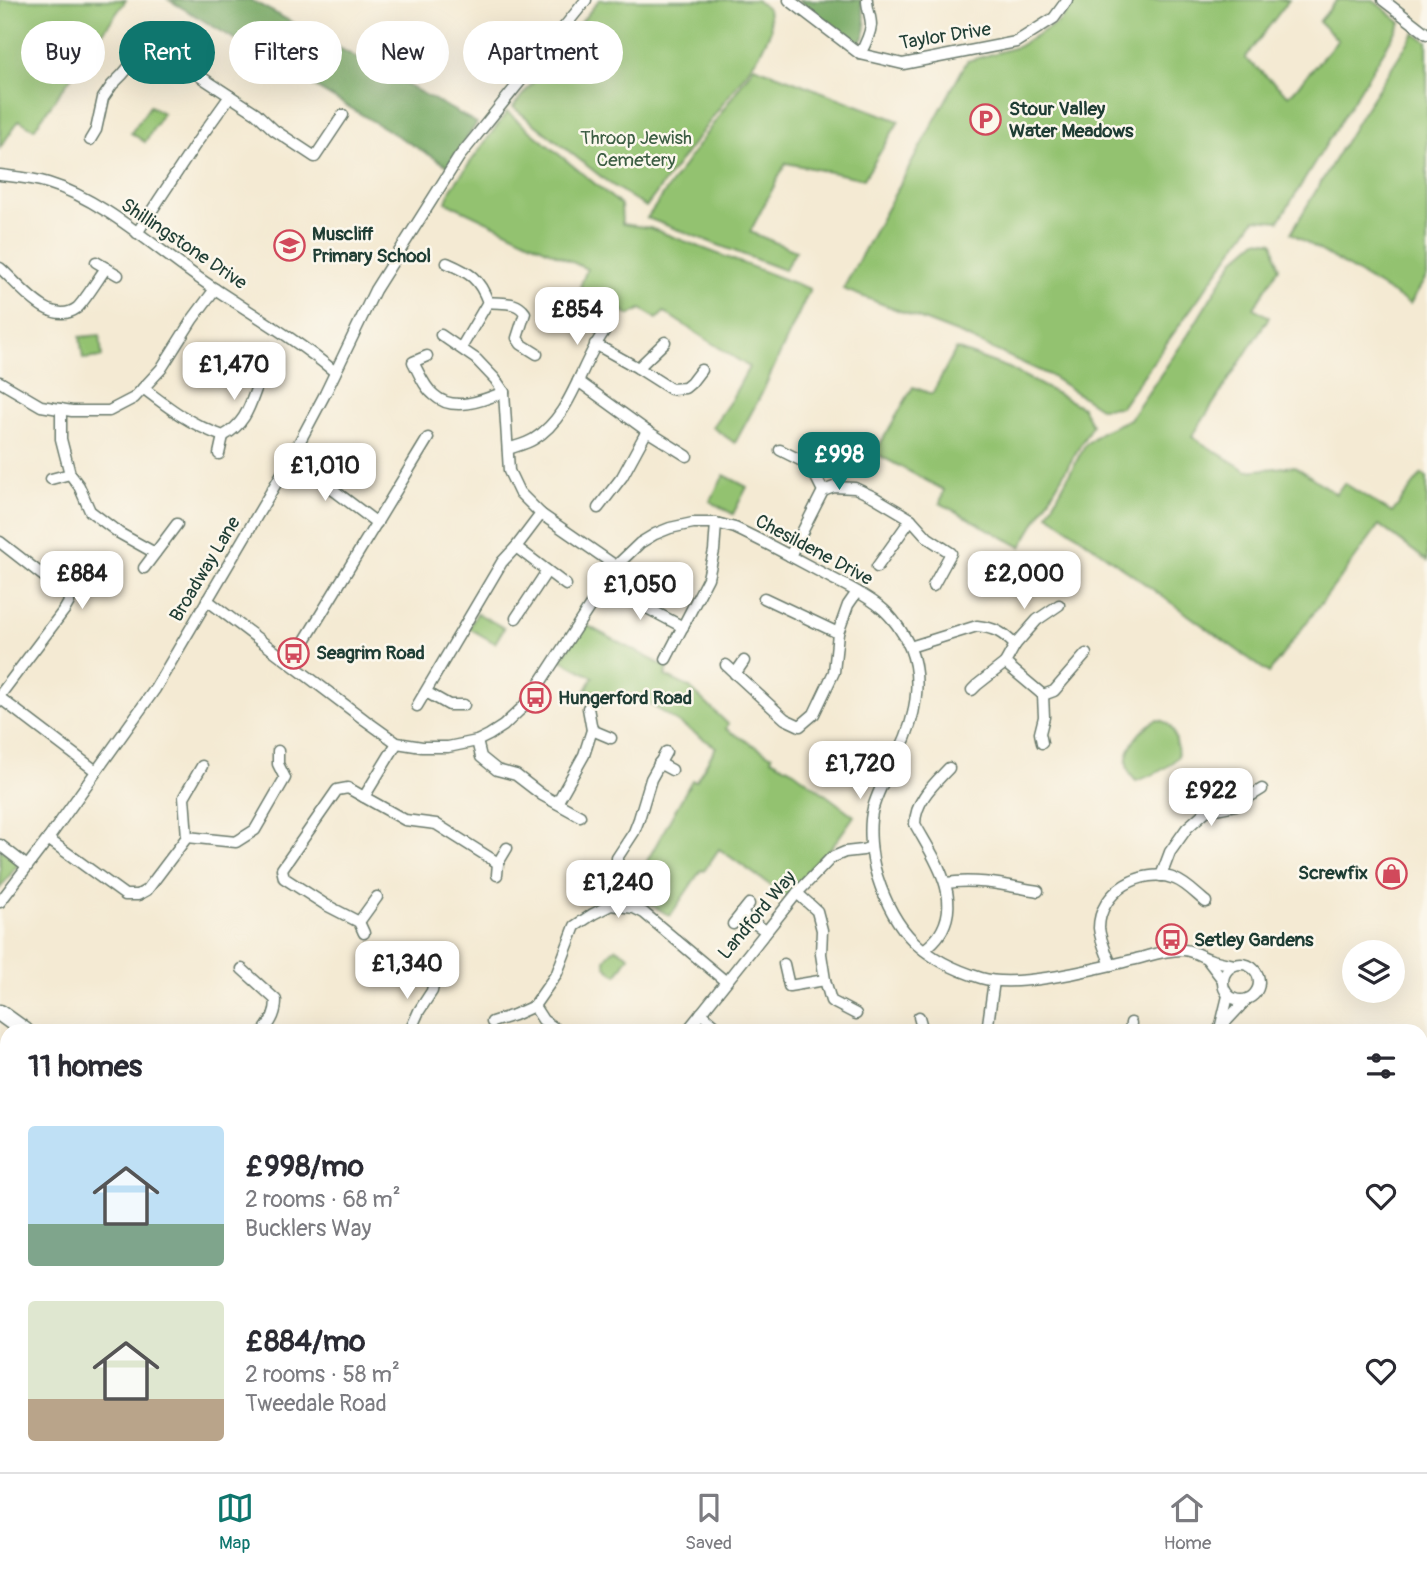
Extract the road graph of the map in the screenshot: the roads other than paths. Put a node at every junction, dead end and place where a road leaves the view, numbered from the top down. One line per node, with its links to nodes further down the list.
1 (586, 0): 29 (street, Broadway Lane)
2 (789, 0): 7 (street, Taylor Drive)
3 (867, 0): 7 (street)
4 (1067, 0): 7 (street, Taylor Drive)
5 (1383, 0): 6 (street)
6 (1427, 34)
7 (860, 54)
8 (230, 96): 9 (street); 10 (street); 12 (street)
9 (343, 115)
10 (90, 140)
11 (0, 175): 12 (street, Shillingstone Drive)
12 (137, 233): 18 (street, Shillingstone Drive)
13 (96, 262): 16 (street)
14 (447, 263): 19 (street)
15 (0, 268): 16 (street)
16 (106, 268): 17 (street)
17 (118, 275)
18 (215, 289): 29 (street, Shillingstone Drive); 33 (street)
19 (488, 302): 24 (street); 25 (street)
20 (605, 330): 23 (street)
21 (441, 335): 24 (street)
22 (665, 342): 27 (street)
23 (595, 344): 27 (street); 31 (street)
24 (461, 348): 34 (street)
25 (537, 354)
26 (427, 356): 34 (street)
27 (638, 368): 28 (street)
28 (701, 370)
29 (335, 372): 43 (street, Broadway Lane)
30 (259, 381): 37 (street)
31 (578, 381): 36 (street); 39 (street)
32 (0, 382): 35 (street)
33 (143, 388): 35 (street); 37 (street)
34 (504, 392): 39 (street)
35 (61, 410): 44 (street)
36 (647, 431): 42 (street); 47 (street)
37 (223, 436): 41 (street)
38 (428, 438): 50 (street)
39 (508, 449): 48 (street)
40 (780, 450): 46 (street)
41 (219, 454)
42 (687, 456)
43 (291, 458): 50 (street); 66 (street, Broadway Lane)
44 (70, 474): 45 (street); 55 (street)
45 (51, 479)
46 (823, 491): 49 (street); 56 (street)
47 (598, 508)
48 (541, 514): 54 (street); 57 (street)
49 (911, 519): 58 (street); 62 (street)
50 (377, 523): 72 (street)
51 (716, 523): 56 (street, Chesildene Drive); 57 (street, Chesildene Drive); 69 (street)
52 (177, 524): 55 (street)
53 (0, 542): 83 (street)
54 (516, 547): 60 (street); 81 (street)
55 (155, 553): 59 (street)
56 (790, 556): 63 (street, Chesildene Drive)
57 (616, 566): 89 (street, Chesildene Drive)
58 (877, 567)
59 (144, 568)
60 (547, 571): 61 (street); 68 (street)
61 (566, 584)
62 (933, 586)
63 (857, 592): 70 (street); 73 (street, Chesildene Drive)
64 (653, 595): 69 (street)
65 (764, 598): 70 (street)
66 (207, 600): 90 (street, Chesildene Drive); 98 (street, Broadway Lane)
67 (1059, 605): 71 (street)
68 (516, 618)
69 (683, 627): 75 (street)
70 (838, 633): 79 (street)
71 (1015, 645): 73 (street); 77 (street)
72 (302, 647)
73 (910, 647): 106 (street, Chesildene Drive)
74 (1086, 654): 82 (street)
75 (666, 659)
76 (744, 661): 79 (street)
77 (1005, 663): 80 (street); 82 (street)
78 (726, 665): 79 (street)
79 (735, 674)
80 (972, 690)
81 (426, 692): 84 (street); 85 (street)
82 (1043, 695): 91 (street)
83 (0, 696): 98 (street)
84 (464, 705)
85 (417, 706)
86 (588, 709): 87 (street)
87 (592, 730): 88 (street); 101 (street)
88 (611, 738)
89 (477, 741): 90 (street, Chesildene Drive); 101 (street)
90 (397, 743): 100 (street)
91 (1042, 743)
92 (278, 751): 103 (street)
93 (666, 752): 94 (street)
94 (659, 763): 97 (street); 119 (street)
95 (202, 766): 103 (street)
96 (949, 768): 112 (street)
97 (672, 770)
98 (96, 771): 104 (street, Broadway Lane)
99 (1262, 789): 111 (street)
100 (364, 796): 108 (street); 121 (street)
101 (557, 803): 102 (street)
102 (580, 816)
103 (187, 837): 104 (street)
104 (48, 839): 109 (street, Broadway Lane)
105 (0, 845): 109 (street)
106 (871, 847): 114 (street, Landford Way); 125 (street, Chesildene Drive)
107 (508, 848): 108 (street)
108 (498, 863): 110 (street)
109 (27, 866): 116 (street, Broadway Lane)
110 (497, 875)
111 (1161, 876): 117 (street); 130 (street)
112 (946, 884): 113 (street); 125 (street)
113 (1038, 891)
114 (797, 893): 123 (street, Landford Way); 133 (street)
115 (377, 897): 121 (street)
116 (0, 902)
117 (1206, 902)
118 (749, 904): 120 (street)
119 (621, 905): 136 (street); 140 (street)
120 (741, 914): 122 (street); 123 (street)
121 (359, 922): 124 (street)
122 (733, 924)
123 (766, 931): 136 (street, Landford Way)
124 (364, 933)
125 (924, 950): 137 (street, Chesildene Drive)
126 (449, 956): 135 (street)
127 (387, 957): 135 (street)
128 (1207, 959): 130 (street, Chesildene Drive); 131 (street, Chesildene Drive); 134 (street)
129 (783, 964): 133 (street)
130 (1111, 965): 137 (street, Chesildene Drive)
131 (1234, 965): 134 (street); 139 (street)
132 (242, 969): 147 (street)
133 (825, 980): 143 (street)
134 (1223, 980): 138 (street)
135 (434, 981): 148 (street)
136 (725, 981): 142 (street, Landford Way)
137 (994, 981): 153 (street)
138 (1228, 996): 139 (street); 154 (street)
139 (1246, 1000): 155 (street)
140 (534, 1006): 145 (street); 149 (street)
141 (0, 1013): 146 (main road)
142 (701, 1013): 150 (street, Landford Way); 151 (street)
143 (856, 1014)
144 (919, 1017): 152 (street)
145 (492, 1022)
146 (15, 1024)
147 (269, 1024)
148 (413, 1024)
149 (549, 1024)
150 (692, 1024)
151 (714, 1024)
152 (921, 1024)
153 (990, 1024)
154 (1220, 1024)
155 (1223, 1024)

